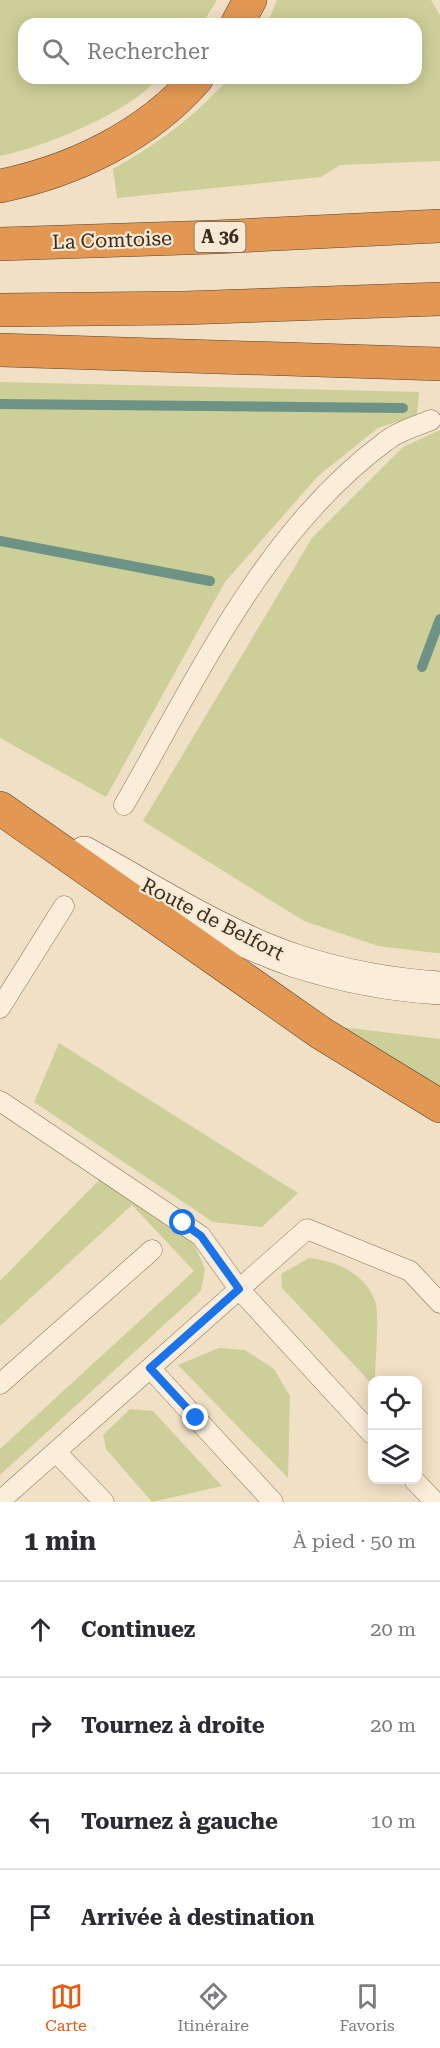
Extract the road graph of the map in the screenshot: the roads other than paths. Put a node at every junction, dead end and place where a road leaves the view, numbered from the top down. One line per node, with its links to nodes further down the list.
1 (250, 0): 2 (highway)
2 (240, 18)
3 (191, 84): 4 (highway)
4 (0, 186)
5 (440, 226): 6 (highway, La Comtoise / A 36)
6 (0, 244)
7 (440, 299): 8 (highway)
8 (0, 310)
9 (0, 350): 10 (highway)
10 (440, 364)
11 (431, 420): 12 (lane)
12 (124, 805)
13 (0, 808): 15 (main road, Route de Belfort); 18 (highway)
14 (64, 906): 16 (lane)
15 (440, 988)
16 (0, 1008)
17 (0, 1101): 20 (lane)
18 (440, 1106)
19 (152, 1250): 23 (lane)
20 (239, 1289): 21 (lane); 22 (lane); 24 (lane)
21 (440, 1302)
22 (150, 1368): 25 (lane); 29 (lane)
23 (0, 1384)
24 (368, 1430)
25 (56, 1452): 27 (lane); 28 (lane)
26 (419, 1484): 30 (lane)
27 (0, 1501)
28 (104, 1502)
29 (273, 1502)
30 (435, 1502)

